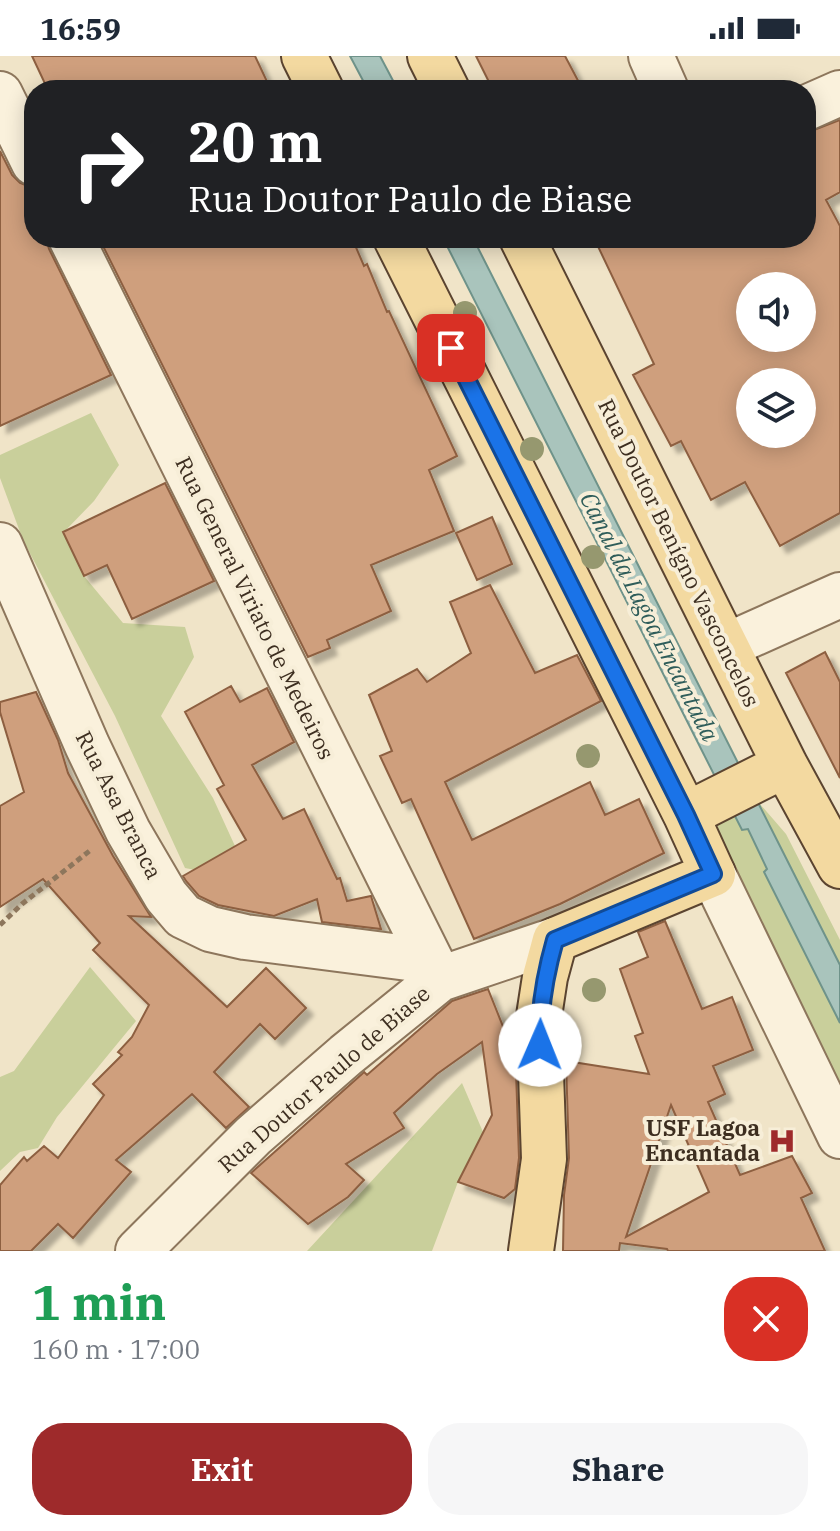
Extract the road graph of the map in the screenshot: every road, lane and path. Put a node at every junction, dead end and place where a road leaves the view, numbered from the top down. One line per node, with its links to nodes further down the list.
1 (304, 56): 4 (main road)
2 (430, 56): 5 (main road)
3 (651, 56): 6 (street)
4 (316, 80)
5 (442, 80)
6 (662, 80)
7 (840, 93): 9 (street)
8 (0, 94): 10 (street)
9 (816, 104)
10 (24, 143)
11 (76, 248): 24 (street, Rua General Viriato de Medeiros)
12 (401, 248): 18 (main road)
13 (527, 248): 16 (main road, Rua Doutor Benígno Vasconcelos)
14 (0, 545): 19 (street, Rua Asa Branca)
15 (840, 595): 16 (street)
16 (726, 646): 17 (main road, Rua Doutor Benígno Vasconcelos)
17 (780, 768): 18 (main road); 20 (main road, Rua Doutor Benígno Vasconcelos)
18 (694, 810): 21 (main road)
19 (128, 831): 22 (path); 24 (street, Rua Asa Branca)
20 (840, 866)
21 (713, 874): 23 (main road, Rua Doutor Paulo de Biase); 25 (street)
22 (0, 925)
23 (555, 940): 24 (street, Rua Doutor Paulo de Biase); 27 (main road)
24 (435, 970): 26 (street, Rua Doutor Paulo de Biase)
25 (840, 1136)
26 (138, 1251)
27 (531, 1251)

